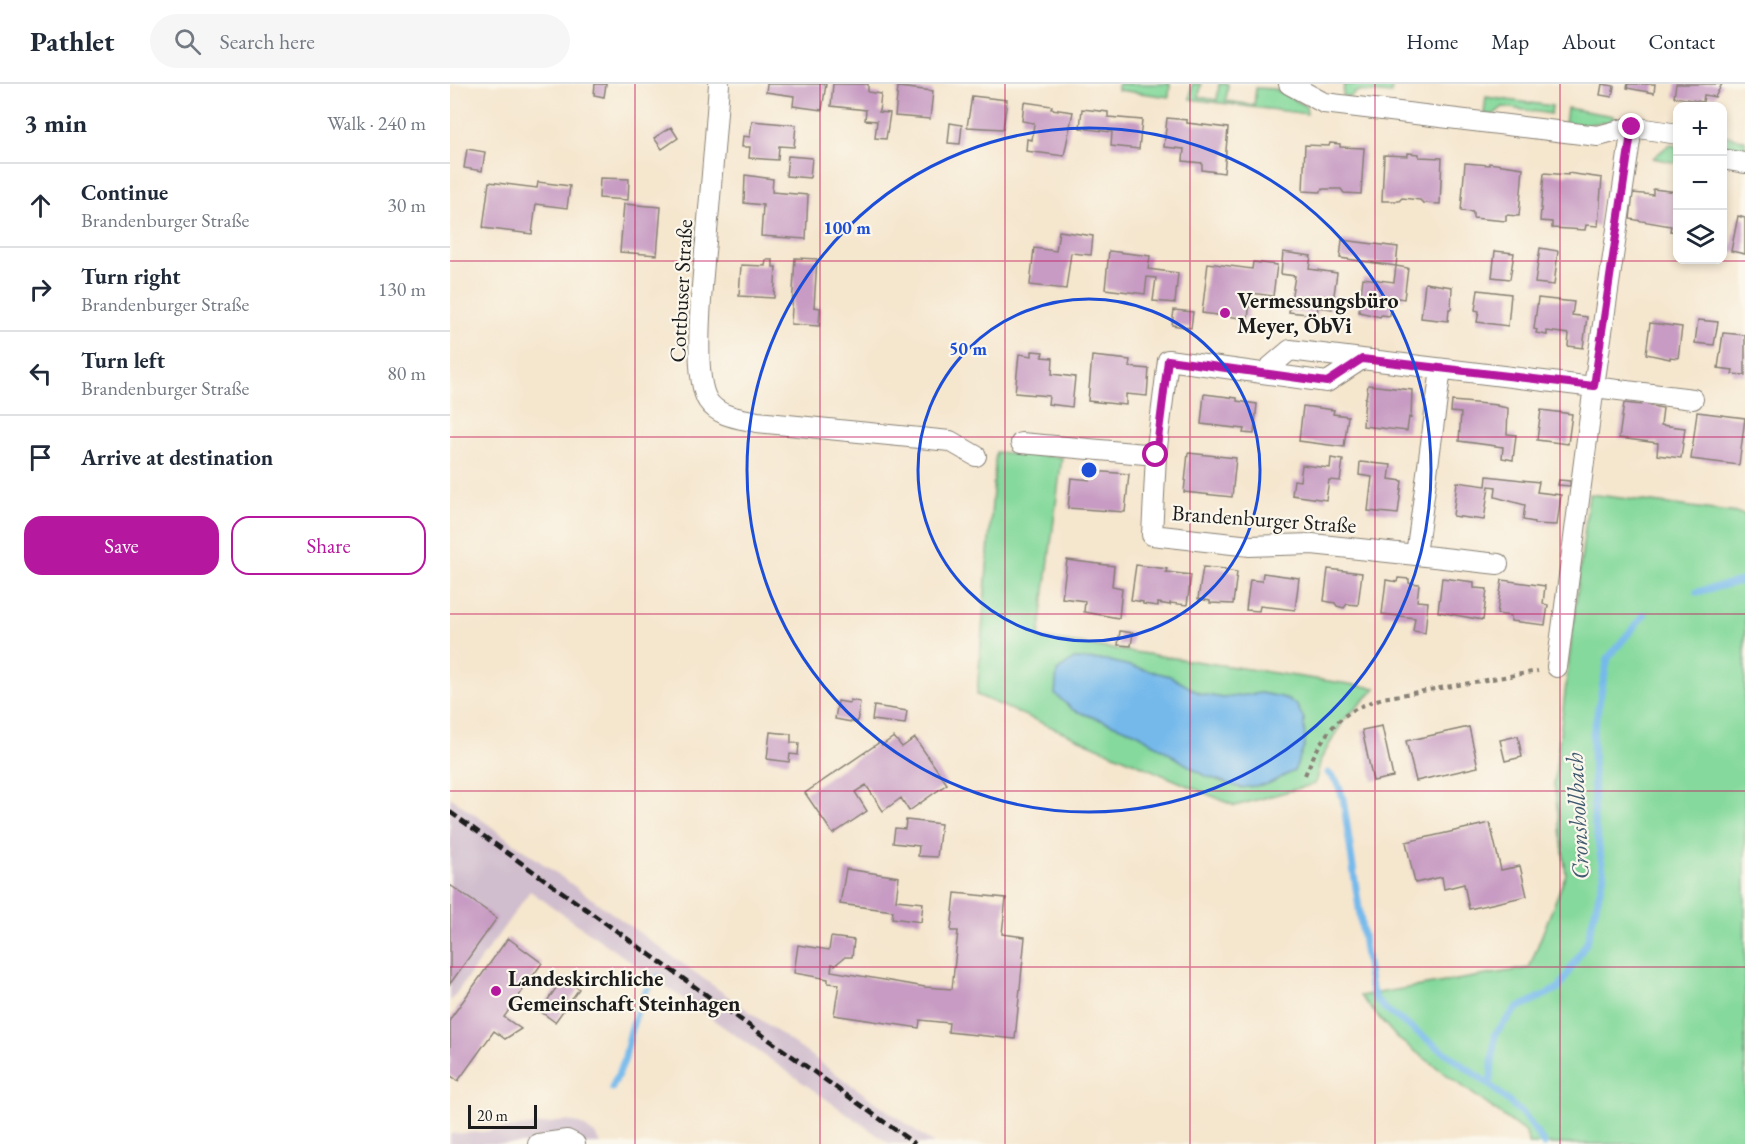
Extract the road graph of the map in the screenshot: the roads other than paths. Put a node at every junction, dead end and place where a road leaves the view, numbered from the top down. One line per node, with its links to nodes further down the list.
1 (719, 84): 14 (street, Cottbuser Straße)
2 (1289, 84): 3 (street)
3 (1632, 127): 4 (street); 10 (street)
4 (1673, 133)
5 (1727, 160): 6 (street)
6 (1745, 164)
7 (1362, 359): 8 (street); 9 (street, Brandenburger Straße); 9 (street)
8 (1441, 369): 10 (street); 15 (street)
9 (1263, 373): 13 (street, Brandenburger Straße)
10 (1594, 386): 11 (street); 17 (street)
11 (1693, 399)
12 (1021, 443): 13 (street)
13 (1156, 455): 15 (street, Brandenburger Straße)
14 (975, 456)
15 (1416, 555): 16 (street, Brandenburger Straße)
16 (1498, 564)
17 (1557, 667)
18 (538, 1144): 19 (street)
19 (575, 1144)

